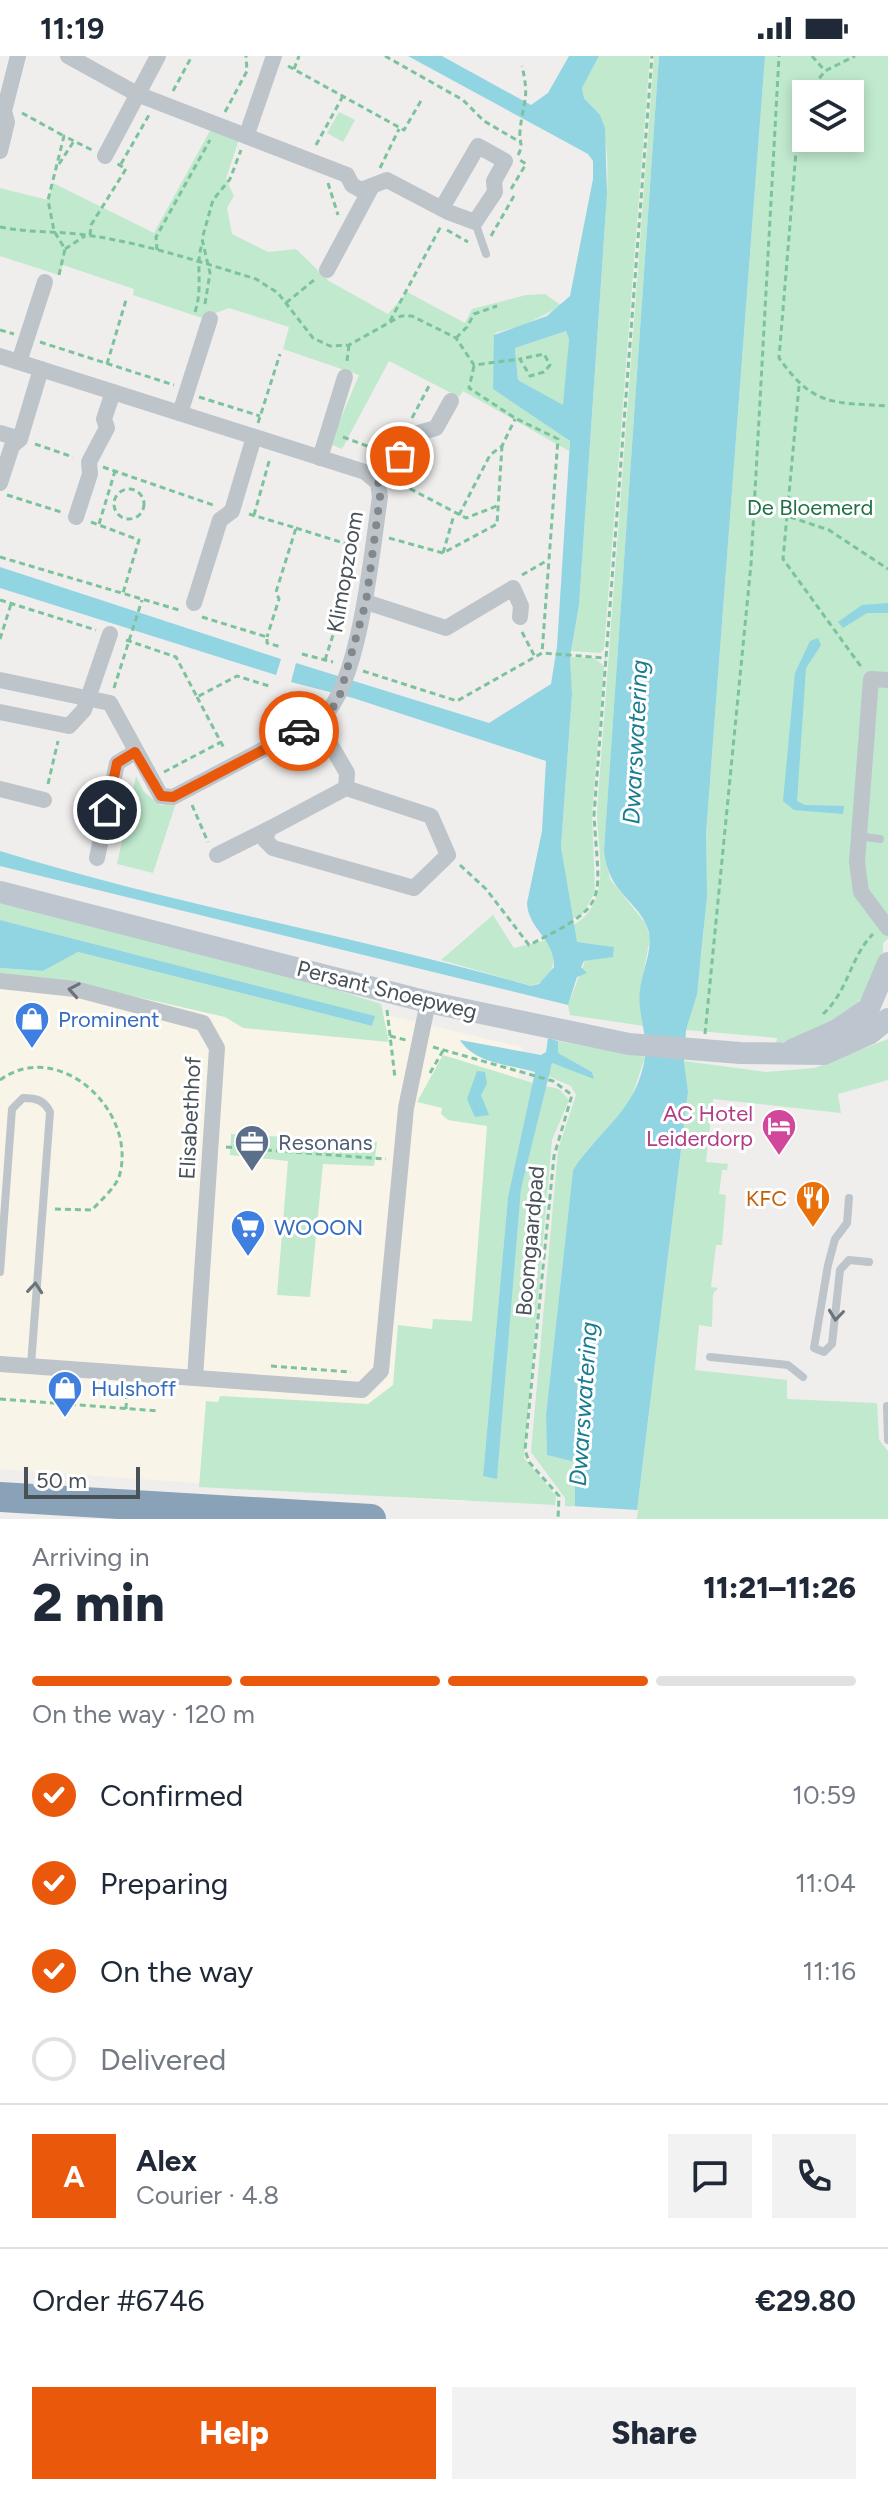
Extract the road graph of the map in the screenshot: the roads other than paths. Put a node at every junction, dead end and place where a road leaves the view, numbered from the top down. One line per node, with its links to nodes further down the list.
1 (18, 56): 7 (street)
2 (68, 56): 5 (street)
3 (158, 56): 5 (street)
4 (274, 57): 6 (street)
5 (137, 94): 6 (street); 8 (street)
6 (247, 134): 9 (street)
7 (0, 151)
8 (105, 156)
9 (371, 188): 10 (street); 13 (street)
10 (445, 210): 11 (street); 11 (street)
11 (475, 222): 12 (lane)
12 (486, 254)
13 (327, 270)
14 (45, 282): 17 (street)
15 (202, 318): 22 (street)
16 (0, 356): 17 (street, Klimopzoom)
17 (19, 362): 18 (street, Klimopzoom)
18 (41, 369): 20 (street, Klimopzoom); 25 (street)
19 (345, 377): 26 (street)
20 (113, 392): 22 (street, Klimopzoom); 29 (street)
21 (451, 401): 27 (street, Klimopzoom)
22 (180, 413): 24 (street, Klimopzoom)
23 (0, 433): 25 (street)
24 (254, 437): 26 (street, Klimopzoom); 31 (street)
25 (20, 439): 28 (street)
26 (320, 458): 27 (street, Klimopzoom)
27 (386, 477): 30 (street, Klimopzoom)
28 (0, 483)
29 (76, 517)
30 (366, 602): 32 (street); 38 (street, Klimopzoom)
31 (194, 603)
32 (520, 617)
33 (110, 634): 36 (street)
34 (880, 679): 44 (street)
35 (0, 680): 36 (street)
36 (89, 697): 37 (street); 39 (street)
37 (0, 712)
38 (317, 721): 39 (street); 40 (street)
39 (135, 752): 47 (street)
40 (346, 788): 43 (street); 43 (street)
41 (0, 789): 42 (street)
42 (44, 800)
43 (269, 829): 46 (street)
44 (857, 836): 45 (lane); 49 (street)
45 (880, 839)
46 (217, 855)
47 (97, 858)
48 (0, 892): 52 (main road, Persant Snoepweg)
49 (887, 927)
50 (888, 963): 53 (main road)
51 (0, 981): 63 (street, Elisabethhof, one-way to 51)
52 (428, 1002): 55 (main road, Persant Snoepweg); 63 (street)
53 (879, 1014): 54 (main road, Persant Snoepweg); 55 (main road, Persant Snoepweg)
54 (879, 1033): 55 (main road, Persant Snoepweg)
55 (780, 1055)
56 (849, 1198): 57 (lane, one-way to 56)
57 (869, 1262)
58 (0, 1272): 61 (lane, one-way to 58)
59 (710, 1357): 62 (lane)
60 (0, 1364): 61 (street)
61 (31, 1366): 63 (street)
62 (803, 1377)
63 (195, 1378)
64 (887, 1406): 65 (lane)
65 (888, 1440)
66 (0, 1497): 67 (highway)
67 (371, 1519)

